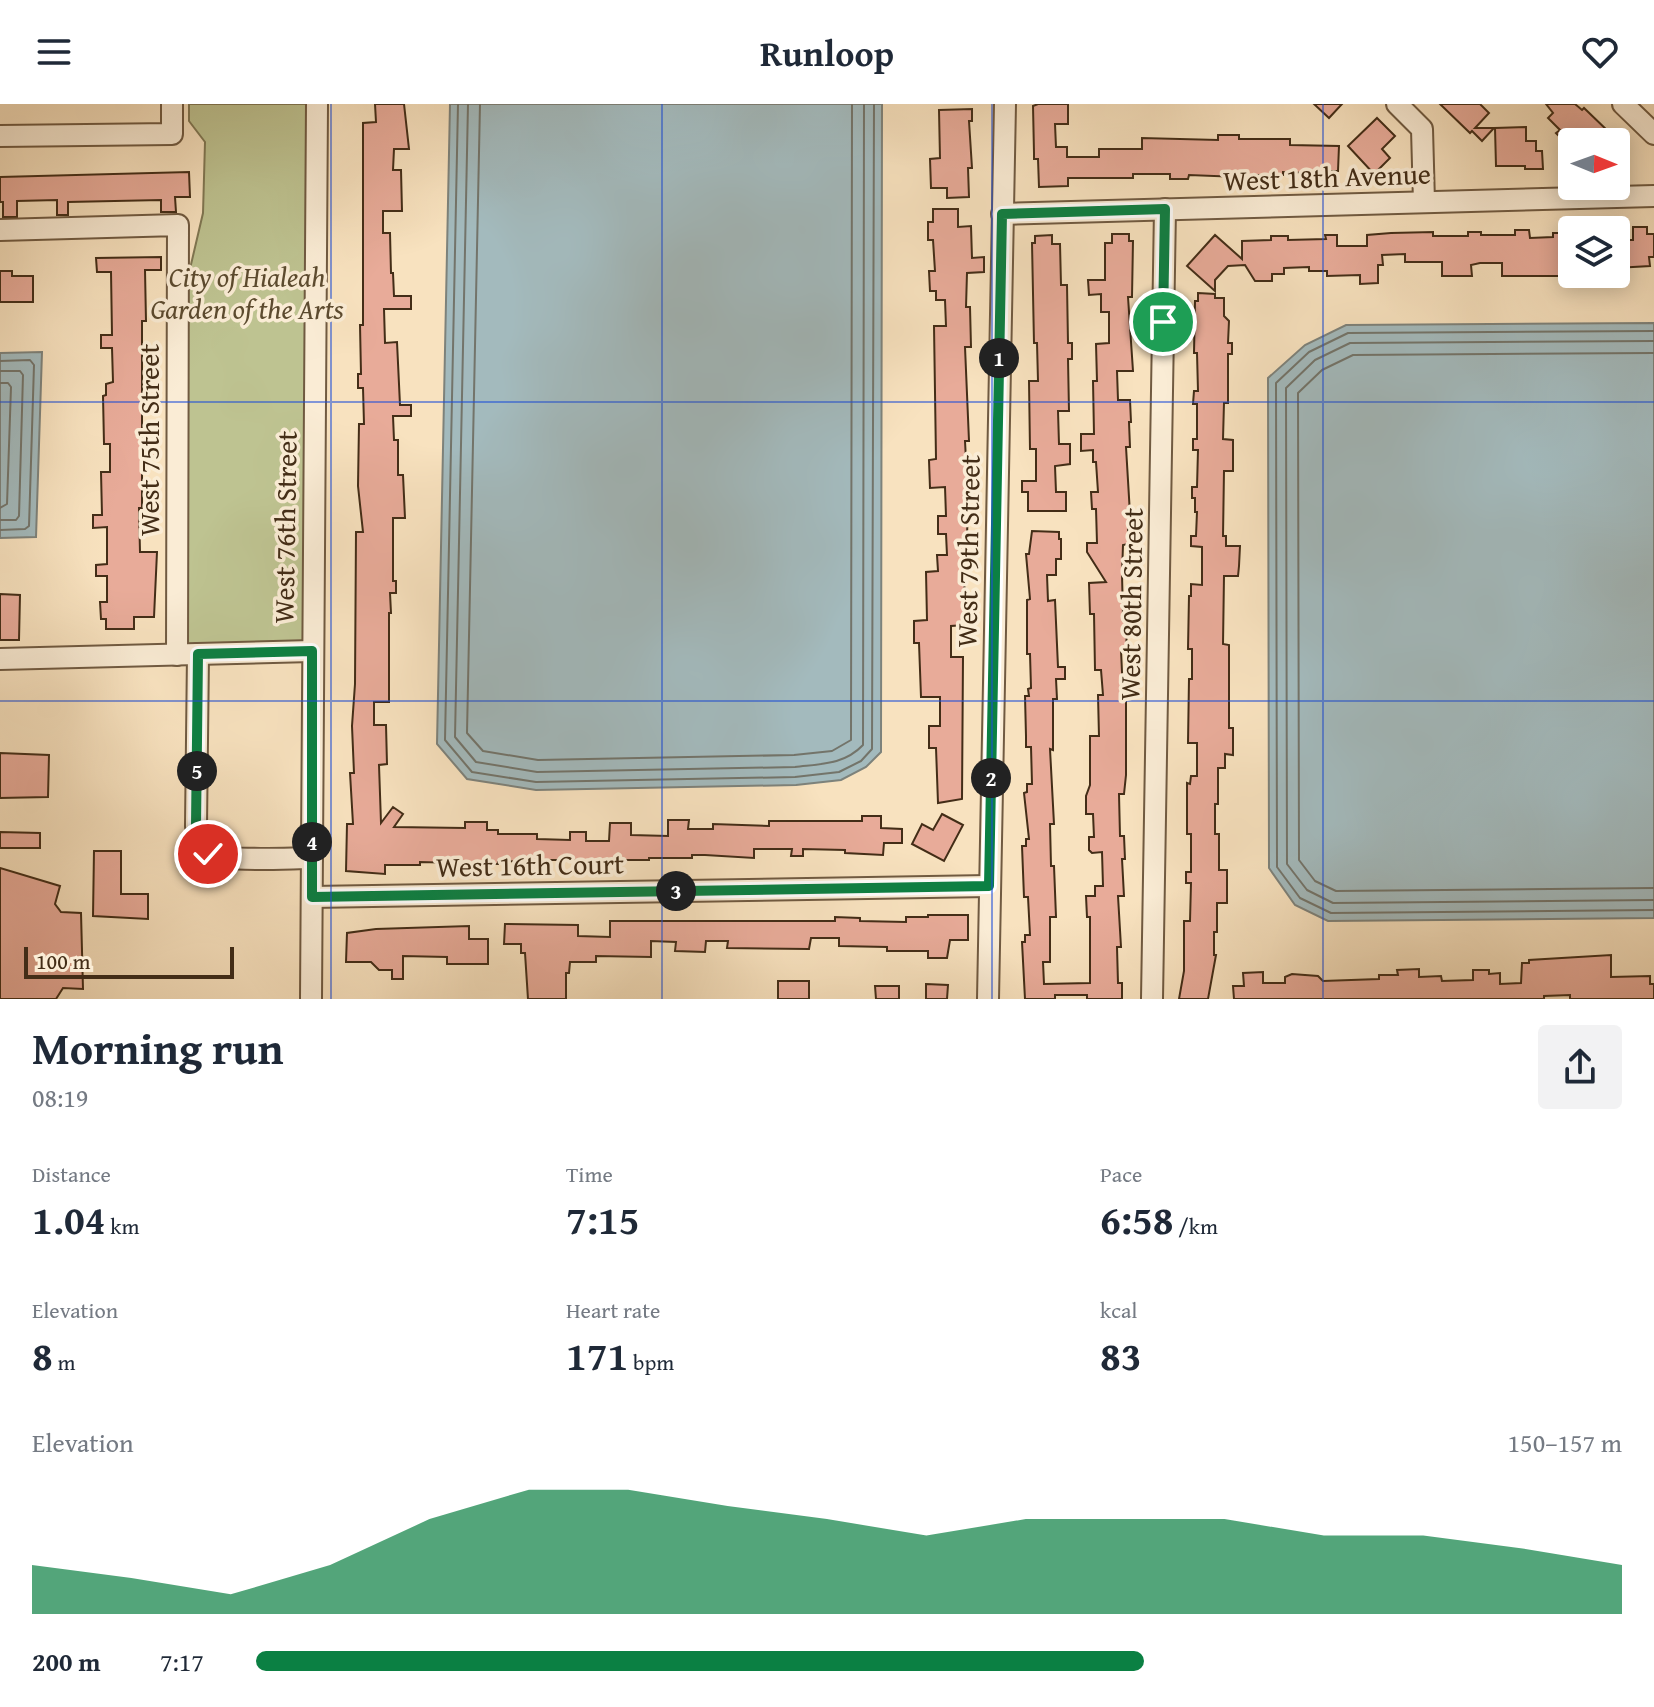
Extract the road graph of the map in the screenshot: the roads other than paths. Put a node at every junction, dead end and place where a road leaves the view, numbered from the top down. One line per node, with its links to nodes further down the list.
1 (172, 104): 7 (street)
2 (317, 104): 13 (street, West 76th Street)
3 (1005, 104): 11 (street, West 79th Street)
4 (1397, 104): 9 (street)
5 (1623, 104): 6 (street)
6 (1654, 134)
7 (0, 136)
8 (1654, 196): 9 (street, West 18th Avenue)
9 (1424, 202): 10 (street, West 18th Avenue)
10 (1165, 209): 11 (street, West 18th Avenue); 22 (street, West 80th Street)
11 (1002, 214): 18 (street, West 79th Street)
12 (0, 230): 15 (street, West 75th Street)
13 (312, 651): 14 (street); 17 (street, West 76th Street)
14 (198, 654): 15 (street); 17 (street)
15 (177, 655): 16 (street)
16 (0, 659)
17 (312, 858): 19 (street, West 76th Street)
18 (989, 886): 19 (street, West 16th Court); 21 (street, West 79th Street)
19 (312, 897): 20 (street, West 76th Street)
20 (311, 999)
21 (988, 999)
22 (1152, 999)

